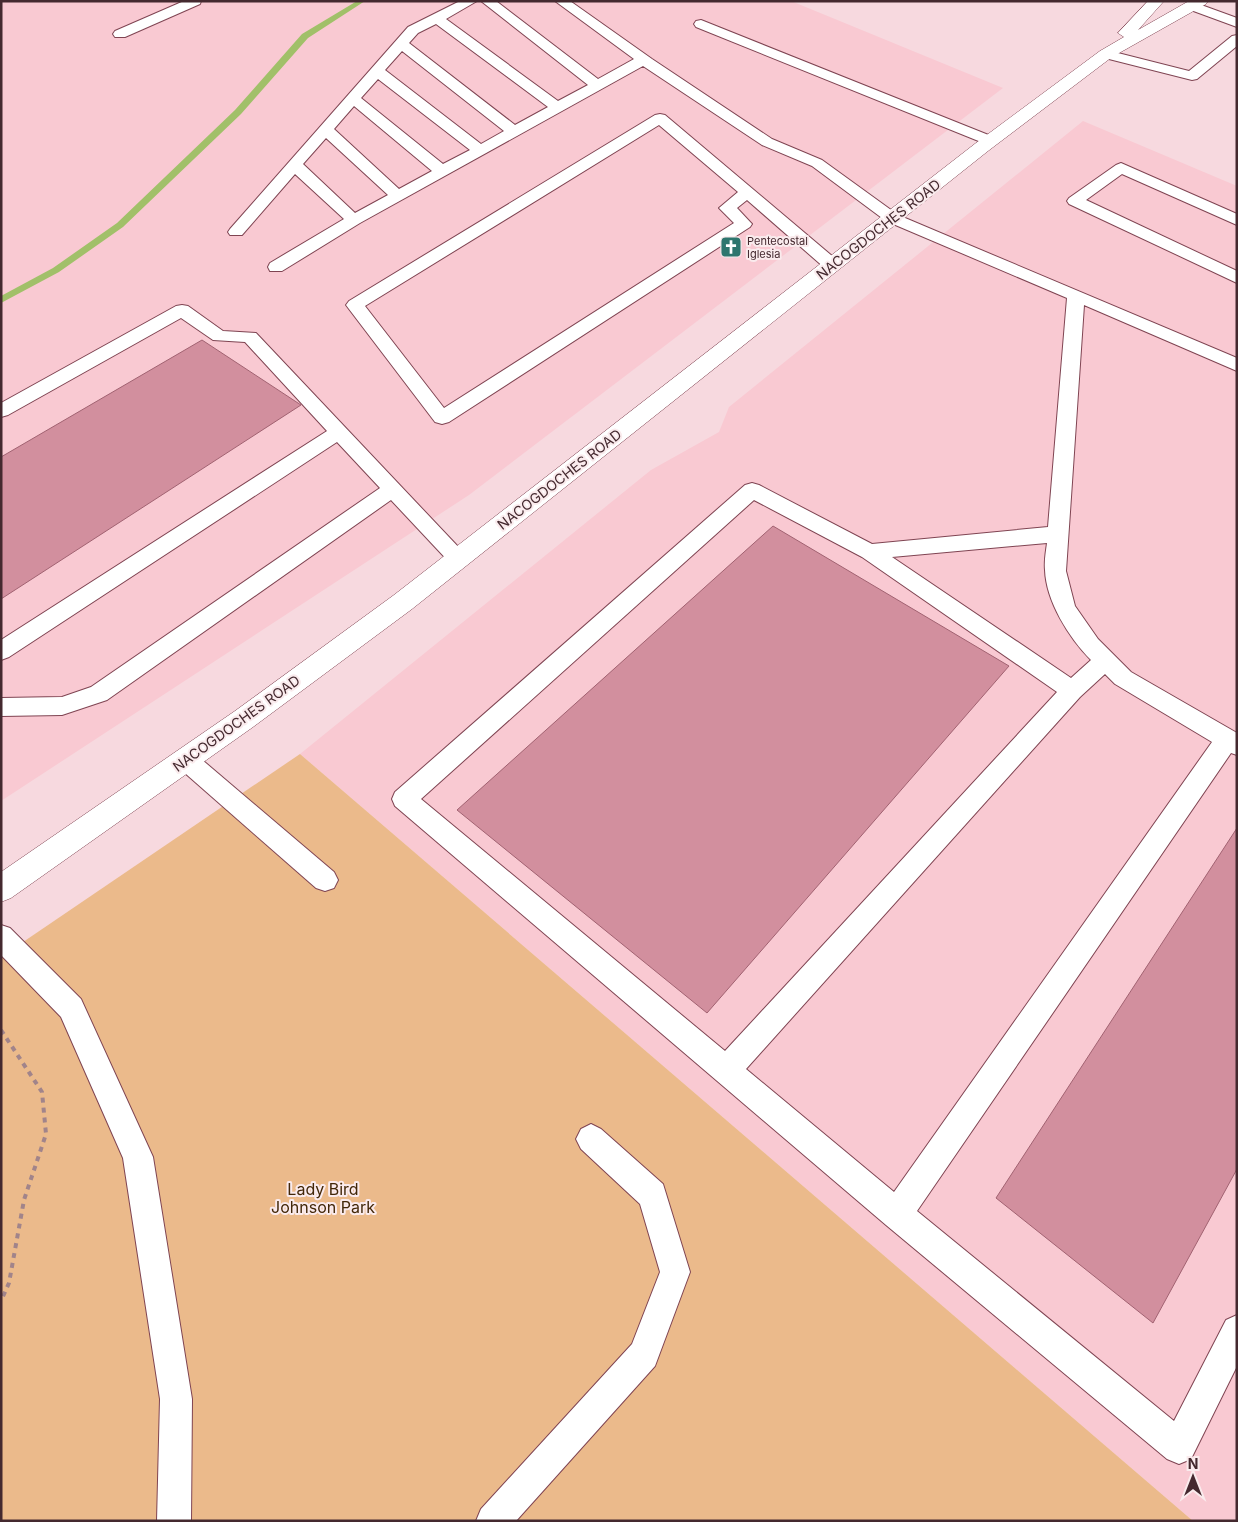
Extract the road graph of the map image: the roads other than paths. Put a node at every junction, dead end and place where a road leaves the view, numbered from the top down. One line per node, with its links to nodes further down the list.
1 (195, 1): 10 (lane)
2 (471, 1): 7 (lane)
3 (487, 1): 16 (lane)
4 (561, 1): 14 (lane)
5 (1157, 1): 13 (main road, NACOGDOCHES ROAD)
6 (1197, 4): 8 (lane); 13 (main road, NACOGDOCHES ROAD)
7 (437, 18): 12 (lane); 18 (lane)
8 (1237, 23)
9 (701, 24): 21 (lane)
10 (120, 34)
11 (1237, 39): 13 (lane)
12 (401, 43): 15 (lane); 20 (lane)
13 (1106, 54): 21 (main road, NACOGDOCHES ROAD)
14 (644, 60): 16 (lane); 27 (lane)
15 (377, 71): 17 (lane); 22 (lane)
16 (598, 85): 18 (lane)
17 (353, 98): 19 (lane); 24 (lane)
18 (558, 107): 20 (lane)
19 (326, 130): 23 (lane); 26 (lane)
20 (514, 131): 22 (lane)
21 (991, 141): 27 (main road, NACOGDOCHES ROAD)
22 (480, 150): 24 (lane)
23 (295, 165): 28 (lane); 30 (lane)
24 (442, 171): 26 (lane)
25 (748, 192): 25 (lane); 31 (lane)
26 (398, 196): 28 (lane)
27 (892, 218): 31 (main road, NACOGDOCHES ROAD); 34 (lane)
28 (354, 220): 32 (lane)
29 (1237, 220): 33 (lane)
30 (236, 232)
31 (832, 265): 41 (main road, NACOGDOCHES ROAD)
32 (276, 267)
33 (1237, 278)
34 (1076, 295): 35 (lane); 39 (lane)
35 (1237, 365)
36 (1, 411): 37 (lane)
37 (339, 432): 38 (lane); 42 (lane)
38 (392, 489): 41 (lane); 45 (lane)
39 (1058, 534): 40 (lane); 43 (lane)
40 (869, 552): 44 (lane); 51 (lane)
41 (458, 559): 47 (main road, NACOGDOCHES ROAD)
42 (1, 650)
43 (1105, 660): 44 (lane); 46 (lane)
44 (1072, 691): 51 (lane)
45 (1, 707)
46 (1232, 742): 53 (lane)
47 (186, 760): 48 (lane); 49 (main road, NACOGDOCHES ROAD)
48 (325, 880)
49 (1, 889)
50 (1, 937): 55 (lane)
51 (727, 1069): 53 (lane)
52 (591, 1139): 56 (lane)
53 (897, 1214): 54 (lane)
54 (1237, 1331)
55 (174, 1521)
56 (493, 1521)

